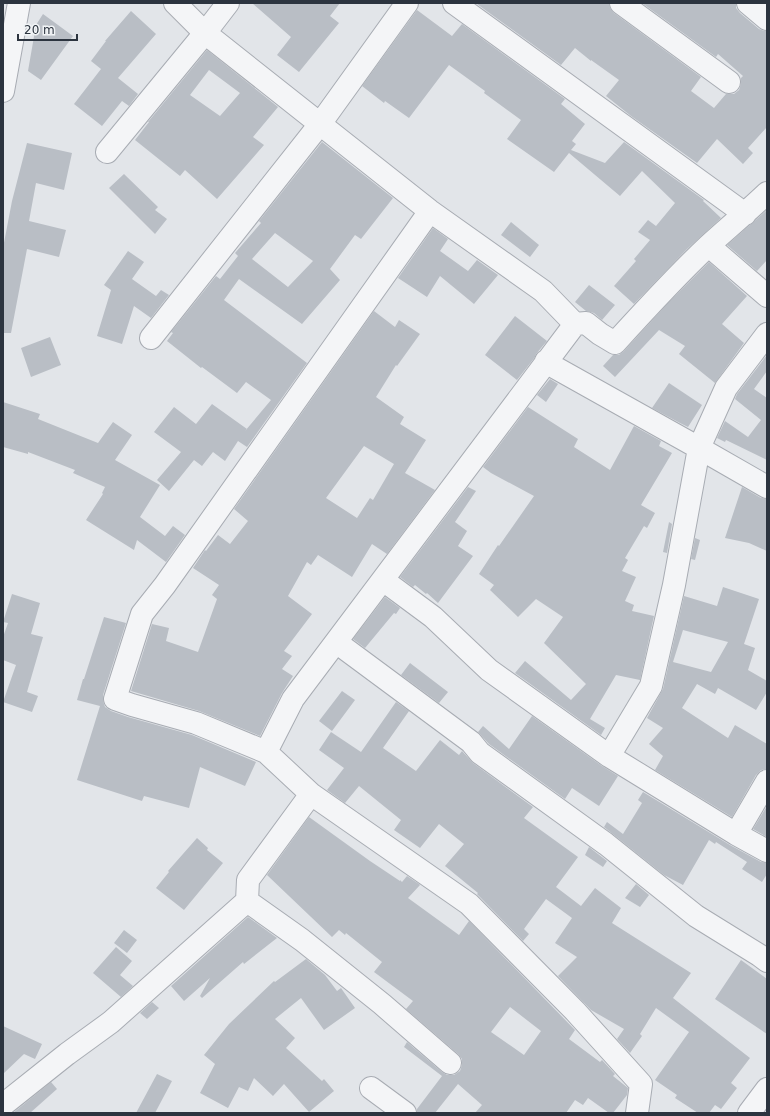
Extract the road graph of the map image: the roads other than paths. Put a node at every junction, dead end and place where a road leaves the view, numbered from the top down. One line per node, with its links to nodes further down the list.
1 (19, 3): 11 (street)
2 (175, 3): 9 (street)
3 (228, 3): 9 (street)
4 (407, 3): 12 (street)
5 (454, 3): 16 (street)
6 (621, 3): 10 (street)
7 (748, 3): 8 (street)
8 (767, 19)
9 (205, 33): 12 (street); 13 (street)
10 (729, 82)
11 (3, 91)
12 (320, 124): 15 (street); 21 (street)
13 (107, 152)
14 (767, 193): 16 (street)
15 (430, 211): 19 (street); 27 (street)
16 (745, 214): 17 (street)
17 (709, 246): 18 (street); 19 (street)
18 (767, 296)
19 (575, 324): 22 (street)
20 (767, 334): 23 (street)
21 (152, 338)
22 (546, 361): 23 (street); 25 (street)
23 (700, 448): 24 (street); 28 (street)
24 (767, 487)
25 (383, 580): 26 (street); 28 (street)
26 (336, 642): 27 (street); 34 (street)
27 (266, 752): 30 (street)
28 (609, 756): 31 (street)
29 (767, 781): 31 (street)
30 (311, 794): 33 (street); 40 (street)
31 (736, 834): 32 (street)
32 (767, 851)
33 (246, 901): 35 (street); 38 (street)
34 (767, 961)
35 (450, 1063)
36 (371, 1088): 39 (street)
37 (767, 1088): 41 (street)
38 (3, 1105)
39 (405, 1113)
40 (637, 1113)
41 (749, 1113)

